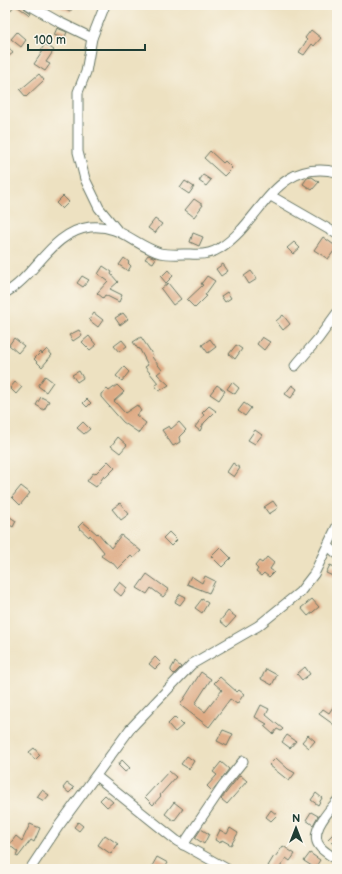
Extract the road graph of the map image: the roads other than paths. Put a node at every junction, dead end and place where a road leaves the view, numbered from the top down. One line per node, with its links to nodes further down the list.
1 (29, 5): 3 (street)
2 (105, 5): 3 (street)
3 (92, 38): 6 (street)
4 (337, 172): 5 (street)
5 (271, 196): 6 (street); 7 (street)
6 (116, 230): 8 (street)
7 (337, 234)
8 (5, 293)
9 (337, 313): 10 (street)
10 (295, 366)
11 (337, 526): 12 (street)
12 (328, 546): 13 (street); 15 (street)
13 (337, 554)
14 (243, 761): 17 (street)
15 (96, 776): 17 (street); 19 (street)
16 (337, 801): 18 (street)
17 (184, 845): 20 (street)
18 (337, 860)
19 (30, 869)
20 (226, 869)

